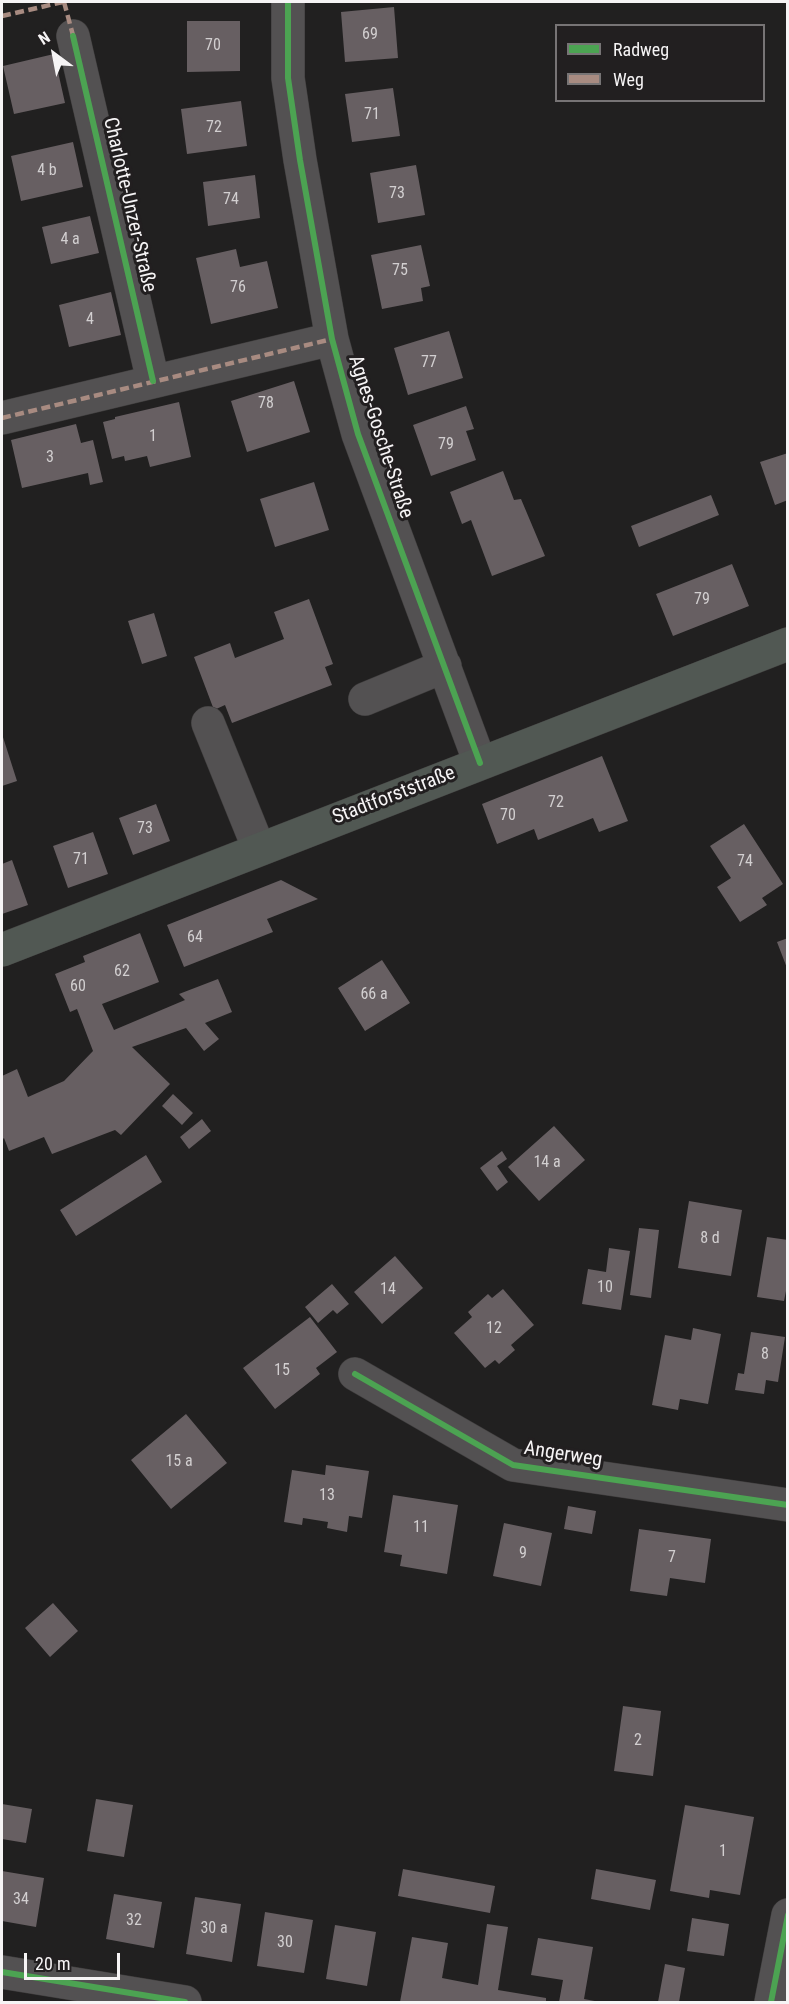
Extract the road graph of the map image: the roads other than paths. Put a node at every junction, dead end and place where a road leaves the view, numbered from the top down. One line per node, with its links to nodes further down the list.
1 (288, 2): 3 (street, Agnes-Gosche-Straße)
2 (73, 36): 4 (street, Charlotte-Unzer-Straße)
3 (332, 339): 4 (street); 7 (street, Agnes-Gosche-Straße)
4 (153, 381): 5 (street)
5 (2, 418)
6 (788, 644): 10 (main road, Stadtforststraße)
7 (445, 666): 8 (street); 10 (street, Agnes-Gosche-Straße)
8 (365, 699)
9 (208, 723): 11 (street)
10 (480, 763): 11 (main road, Stadtforststraße)
11 (259, 849): 12 (main road, Stadtforststraße)
12 (2, 950)
13 (355, 1374): 14 (street, Angerweg)
14 (788, 1505)
15 (788, 1915): 18 (street)
16 (2, 1972): 17 (street)
17 (185, 2002)
18 (771, 2002)

